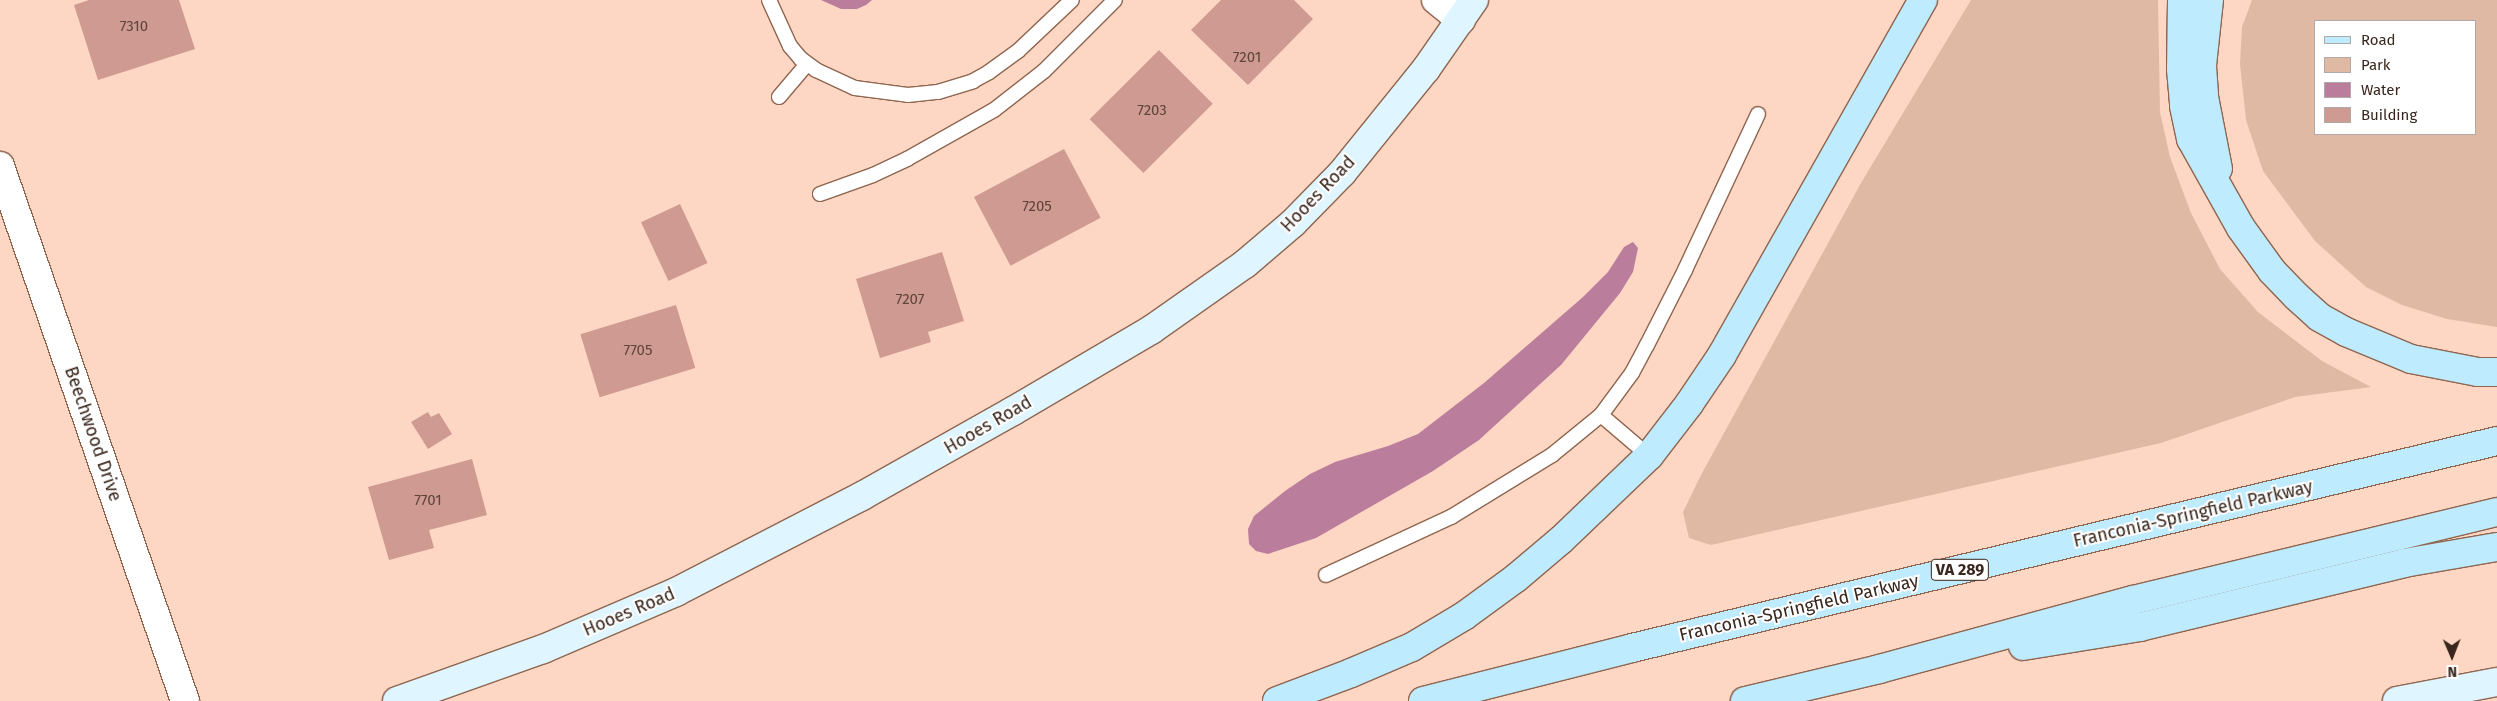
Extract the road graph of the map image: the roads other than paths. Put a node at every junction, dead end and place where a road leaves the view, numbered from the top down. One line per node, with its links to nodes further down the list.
1 (769, 0): 9 (lane)
2 (1072, 0): 9 (lane)
3 (1115, 0): 14 (lane)
4 (1436, 0): 8 (street)
5 (1923, 0): 18 (main road)
6 (2182, 0): 13 (main road)
7 (2208, 0): 13 (main road)
8 (1468, 10): 25 (street, Hooes Road)
9 (807, 64): 10 (lane)
10 (779, 97)
11 (1758, 114): 16 (lane)
12 (0, 166): 24 (street, Beechwood Drive)
13 (2222, 193): 15 (main road)
14 (820, 194)
15 (2497, 372)
16 (1602, 415): 18 (lane); 21 (lane)
17 (2497, 441): 27 (main road, Franconia-Springfield Parkway / VA 289)
18 (1649, 456): 26 (main road)
19 (2497, 512): 22 (main road)
20 (2497, 546): 22 (main road)
21 (1326, 575)
22 (1879, 669): 28 (main road)
23 (2497, 682): 29 (street)
24 (185, 701)
25 (397, 701)
26 (1277, 701)
27 (1423, 701)
28 (1744, 701)
29 (2397, 701)

